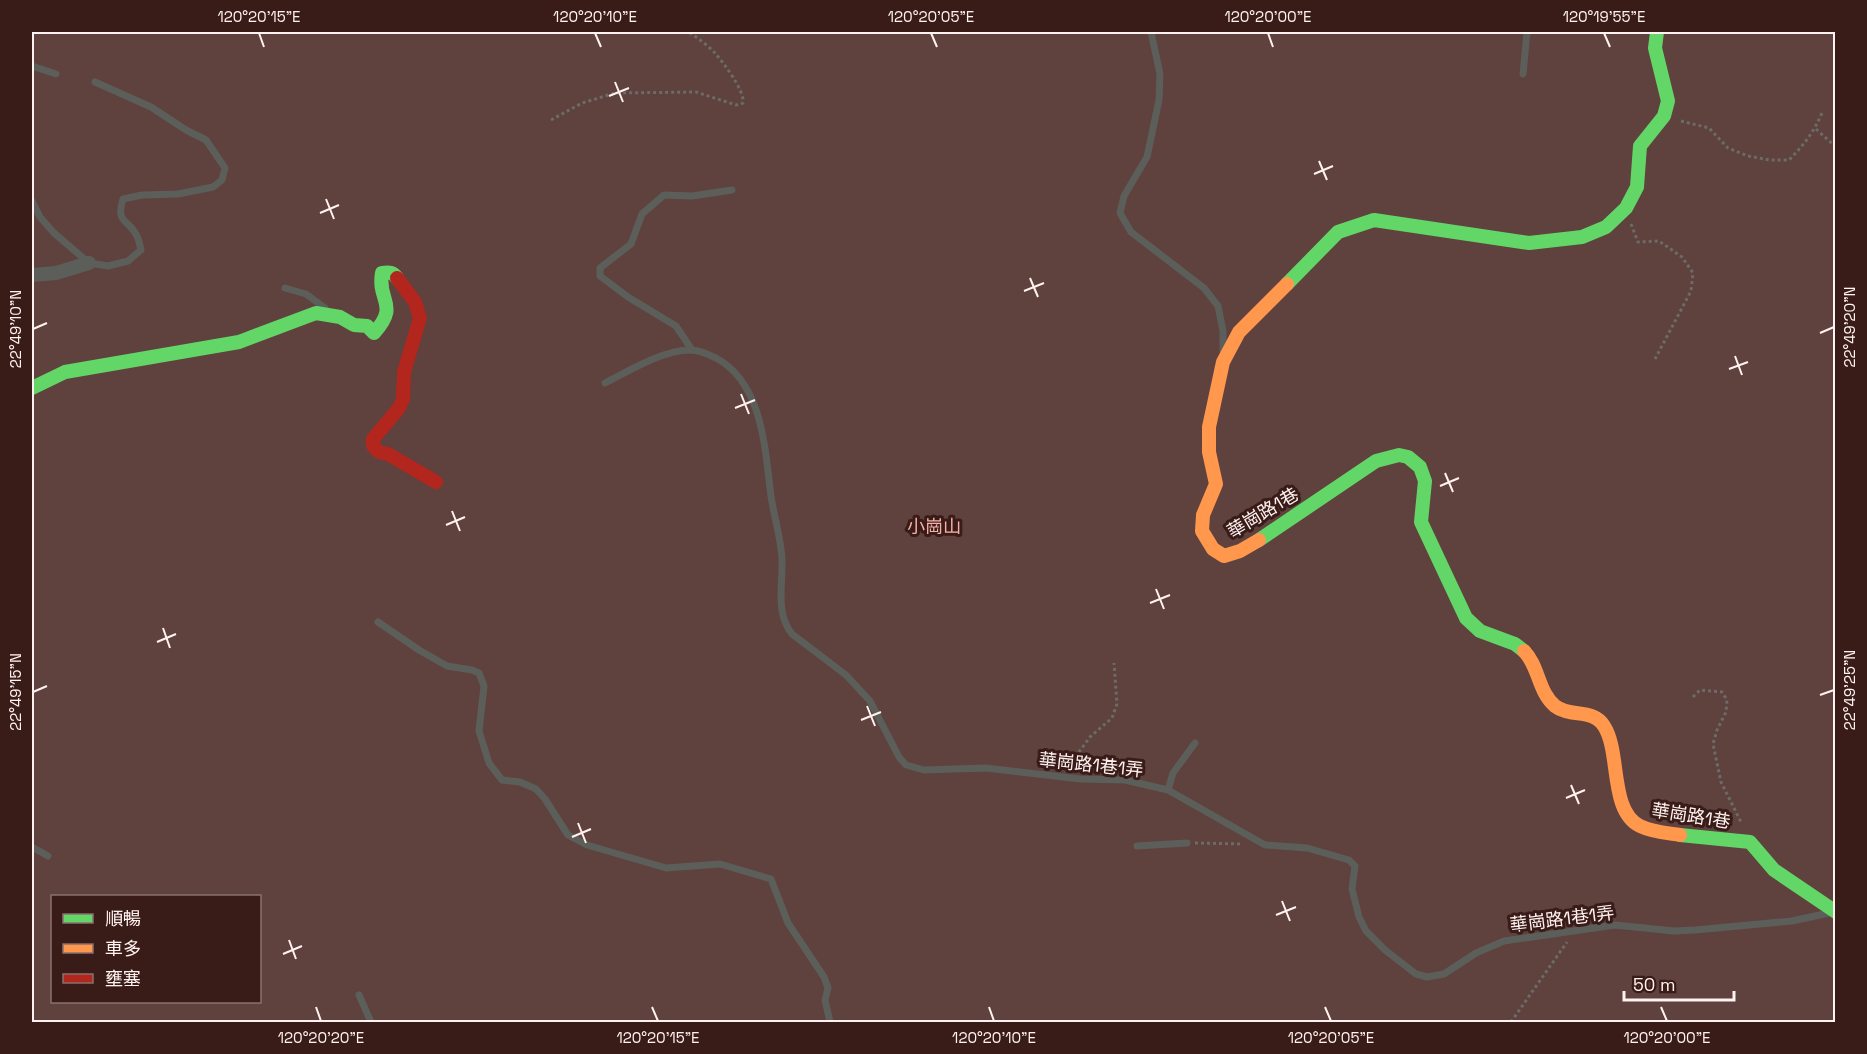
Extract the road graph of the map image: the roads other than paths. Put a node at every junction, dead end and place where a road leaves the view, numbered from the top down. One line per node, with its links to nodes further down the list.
1 (1151, 32): 15 (lane)
2 (1527, 32): 6 (lane)
3 (1658, 32): 15 (street, 華崗路1巷)
4 (32, 66): 5 (lane)
5 (56, 74)
6 (1523, 74)
7 (95, 82): 10 (lane)
8 (732, 190): 14 (lane)
9 (32, 201): 10 (lane)
10 (89, 263): 11 (street)
11 (32, 275)
12 (285, 288): 13 (lane)
13 (340, 318): 17 (street); 18 (street)
14 (692, 350): 16 (lane); 21 (lane, 華崗路1巷1弄)
15 (1223, 362): 26 (street, 華崗路1巷)
16 (605, 383)
17 (32, 388)
18 (436, 482)
19 (378, 622): 29 (lane)
20 (1195, 743): 21 (lane)
21 (1168, 790): 26 (lane, 華崗路1巷1弄)
22 (1186, 843): 23 (lane)
23 (1137, 846)
24 (32, 847): 25 (lane)
25 (48, 856)
26 (1835, 912)
27 (358, 995): 28 (lane)
28 (371, 1023)
29 (830, 1023)

